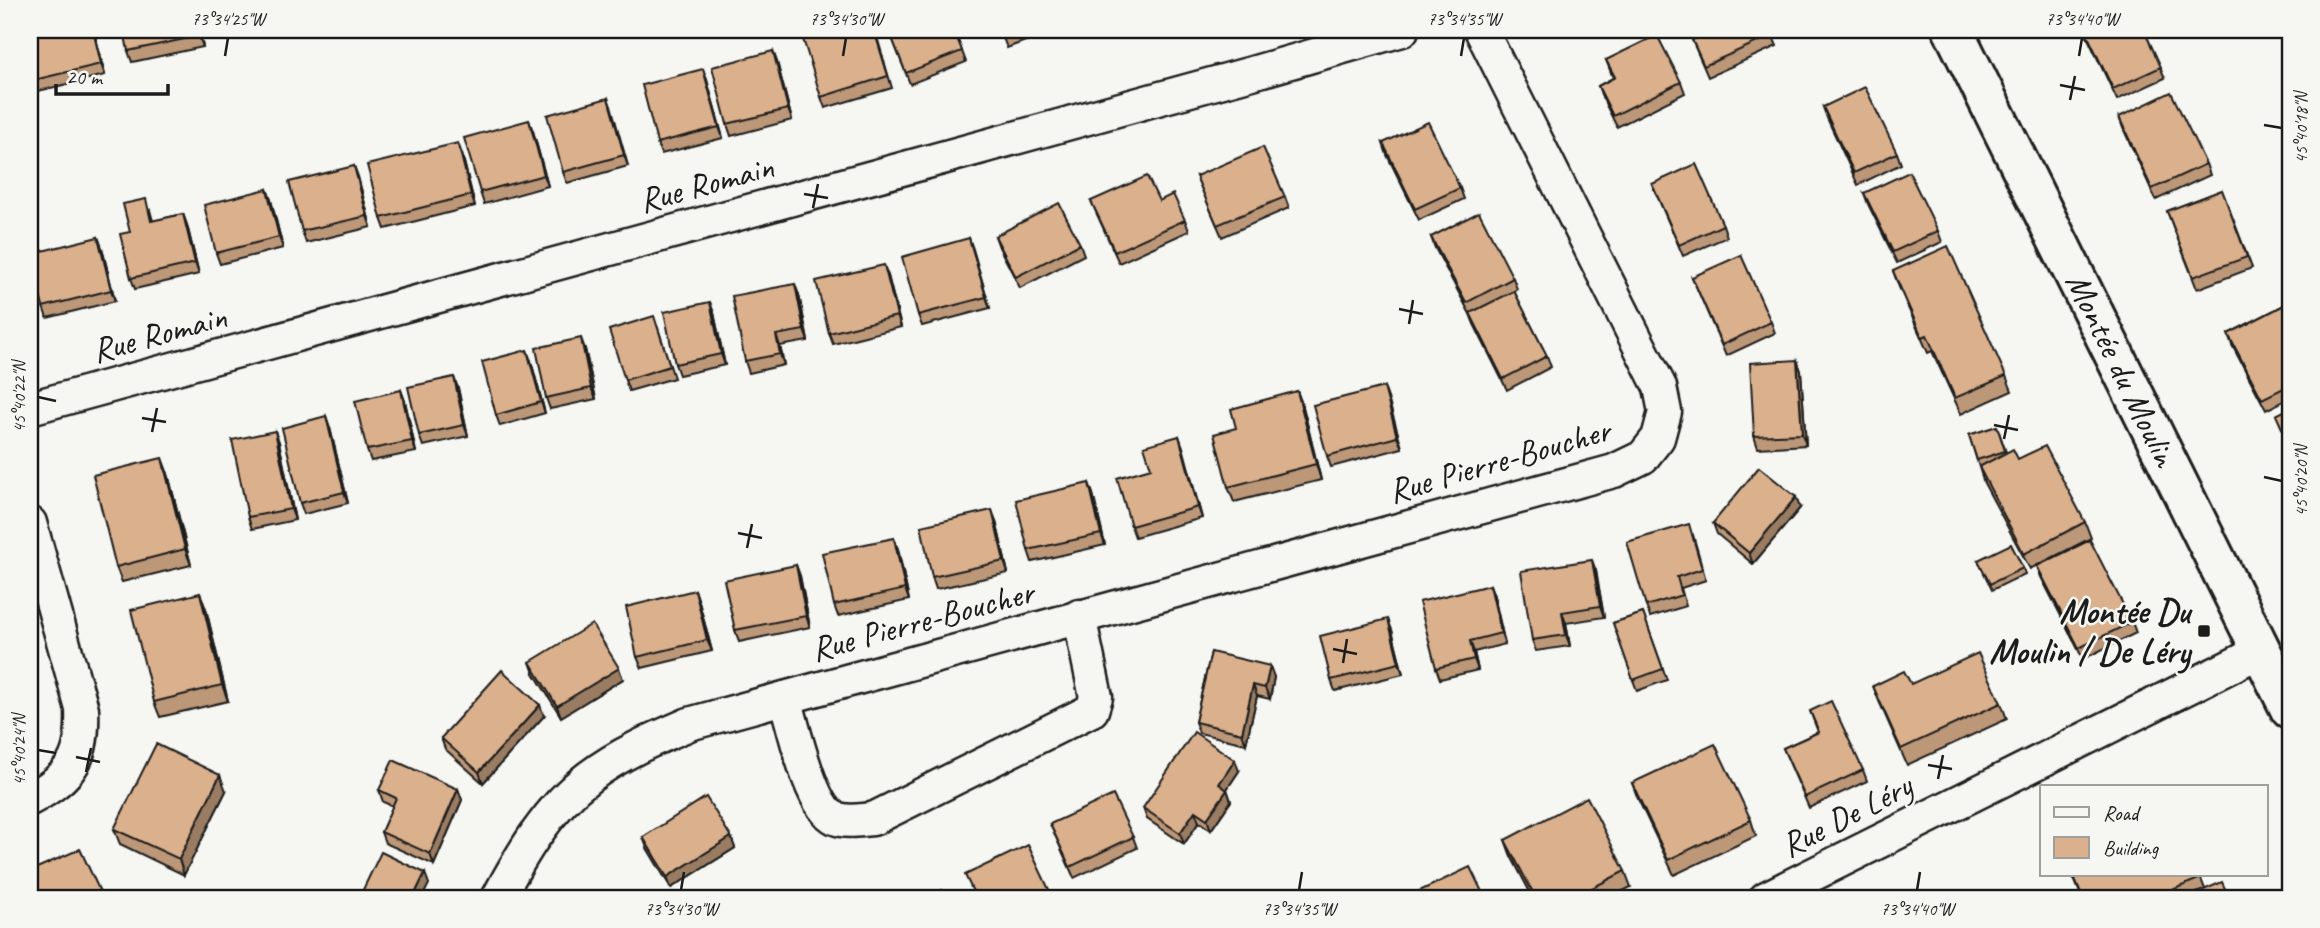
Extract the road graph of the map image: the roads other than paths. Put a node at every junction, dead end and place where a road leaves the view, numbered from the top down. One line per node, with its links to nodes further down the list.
1 (1402, 30): 4 (street, Rue Romain)
2 (1481, 30): 6 (street, Rue Pierre-Boucher)
3 (1953, 30): 7 (street, Montée du Moulin)
4 (30, 408)
5 (30, 523): 10 (street)
6 (1079, 616): 8 (street, Rue Pierre-Boucher); 8 (street, Rue Pierre-Boucher)
7 (2261, 651): 9 (street, Montée du Moulin); 12 (street, Rue De Léry)
8 (785, 698): 11 (street, Rue Pierre-Boucher)
9 (2290, 709)
10 (30, 799)
11 (498, 898)
12 (1766, 898)

